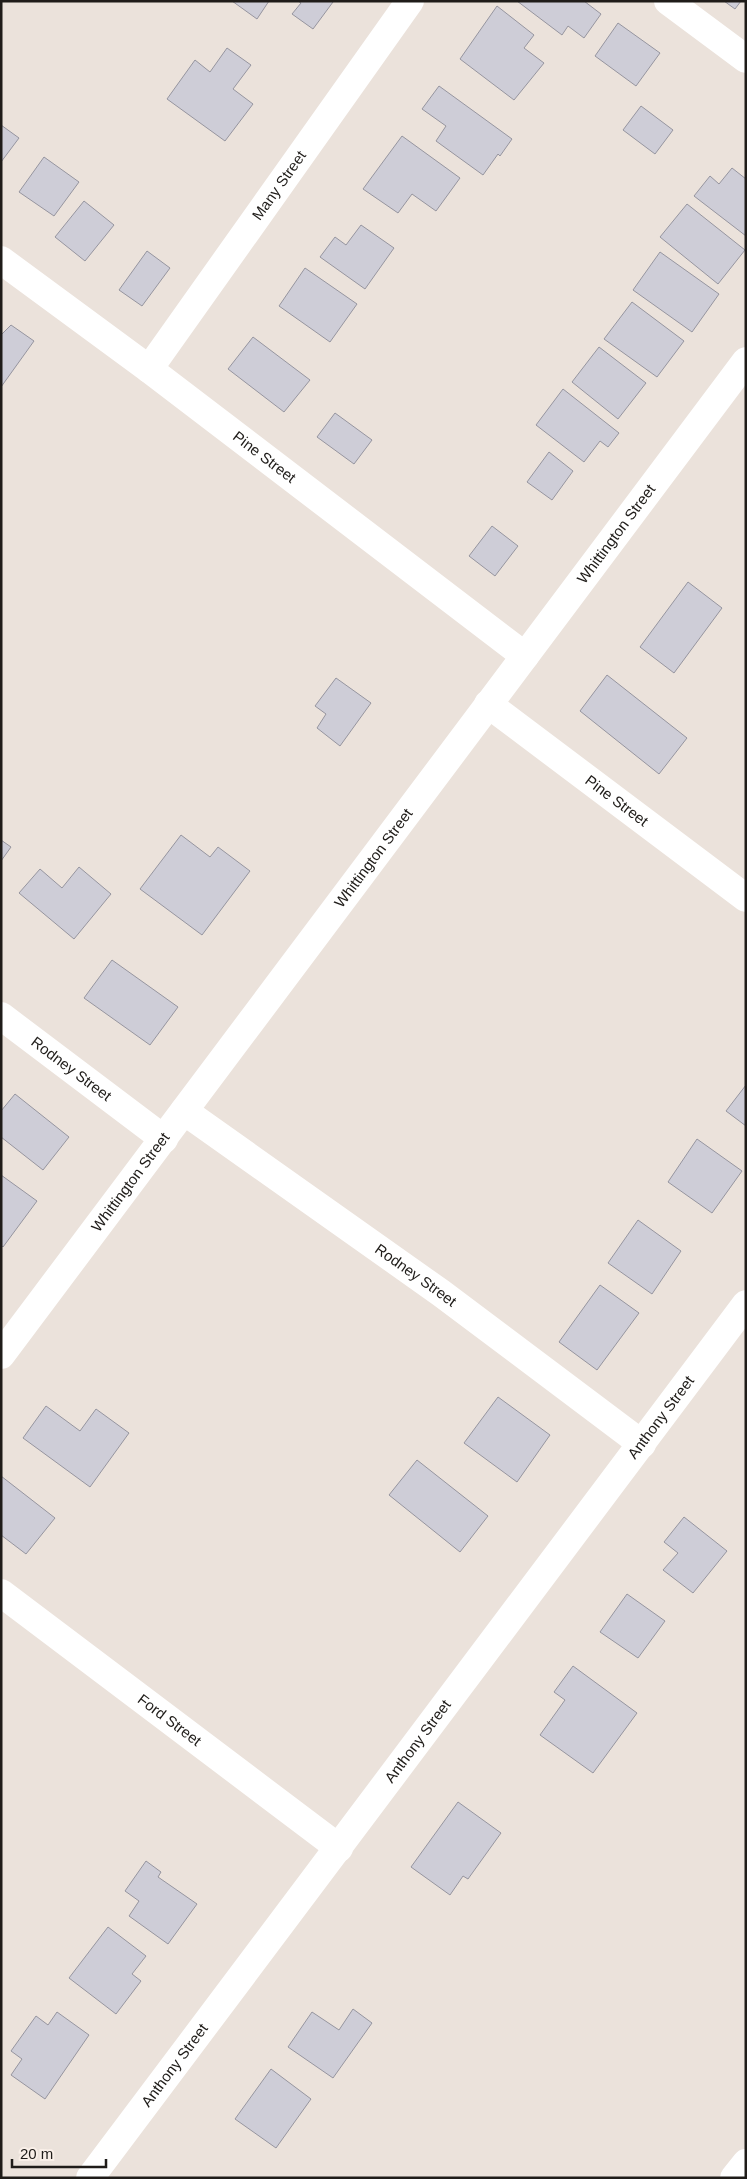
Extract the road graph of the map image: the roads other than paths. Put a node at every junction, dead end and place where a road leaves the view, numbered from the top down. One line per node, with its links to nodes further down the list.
1 (410, 1): 6 (street, Many Street)
2 (668, 1): 3 (street)
3 (746, 60)
4 (1, 260): 6 (street, Pine Street)
5 (746, 361): 7 (street, Whittington Street)
6 (149, 369): 7 (street, Pine Street)
7 (525, 656): 8 (street, Whittington Street)
8 (488, 704): 9 (street, Pine Street); 11 (street, Whittington Street)
9 (746, 898)
10 (1, 1016): 12 (street, Rodney Street)
11 (184, 1111): 12 (street, Whittington Street); 15 (street, Rodney Street)
12 (164, 1139): 14 (street, Whittington Street)
13 (746, 1304): 15 (street, Anthony Street)
14 (1, 1356)
15 (642, 1444): 17 (street, Anthony Street)
16 (1, 1592): 17 (street, Ford Street)
17 (339, 1848): 19 (street, Anthony Street)
18 (746, 2163): 20 (street)
19 (90, 2178)
20 (734, 2178)

